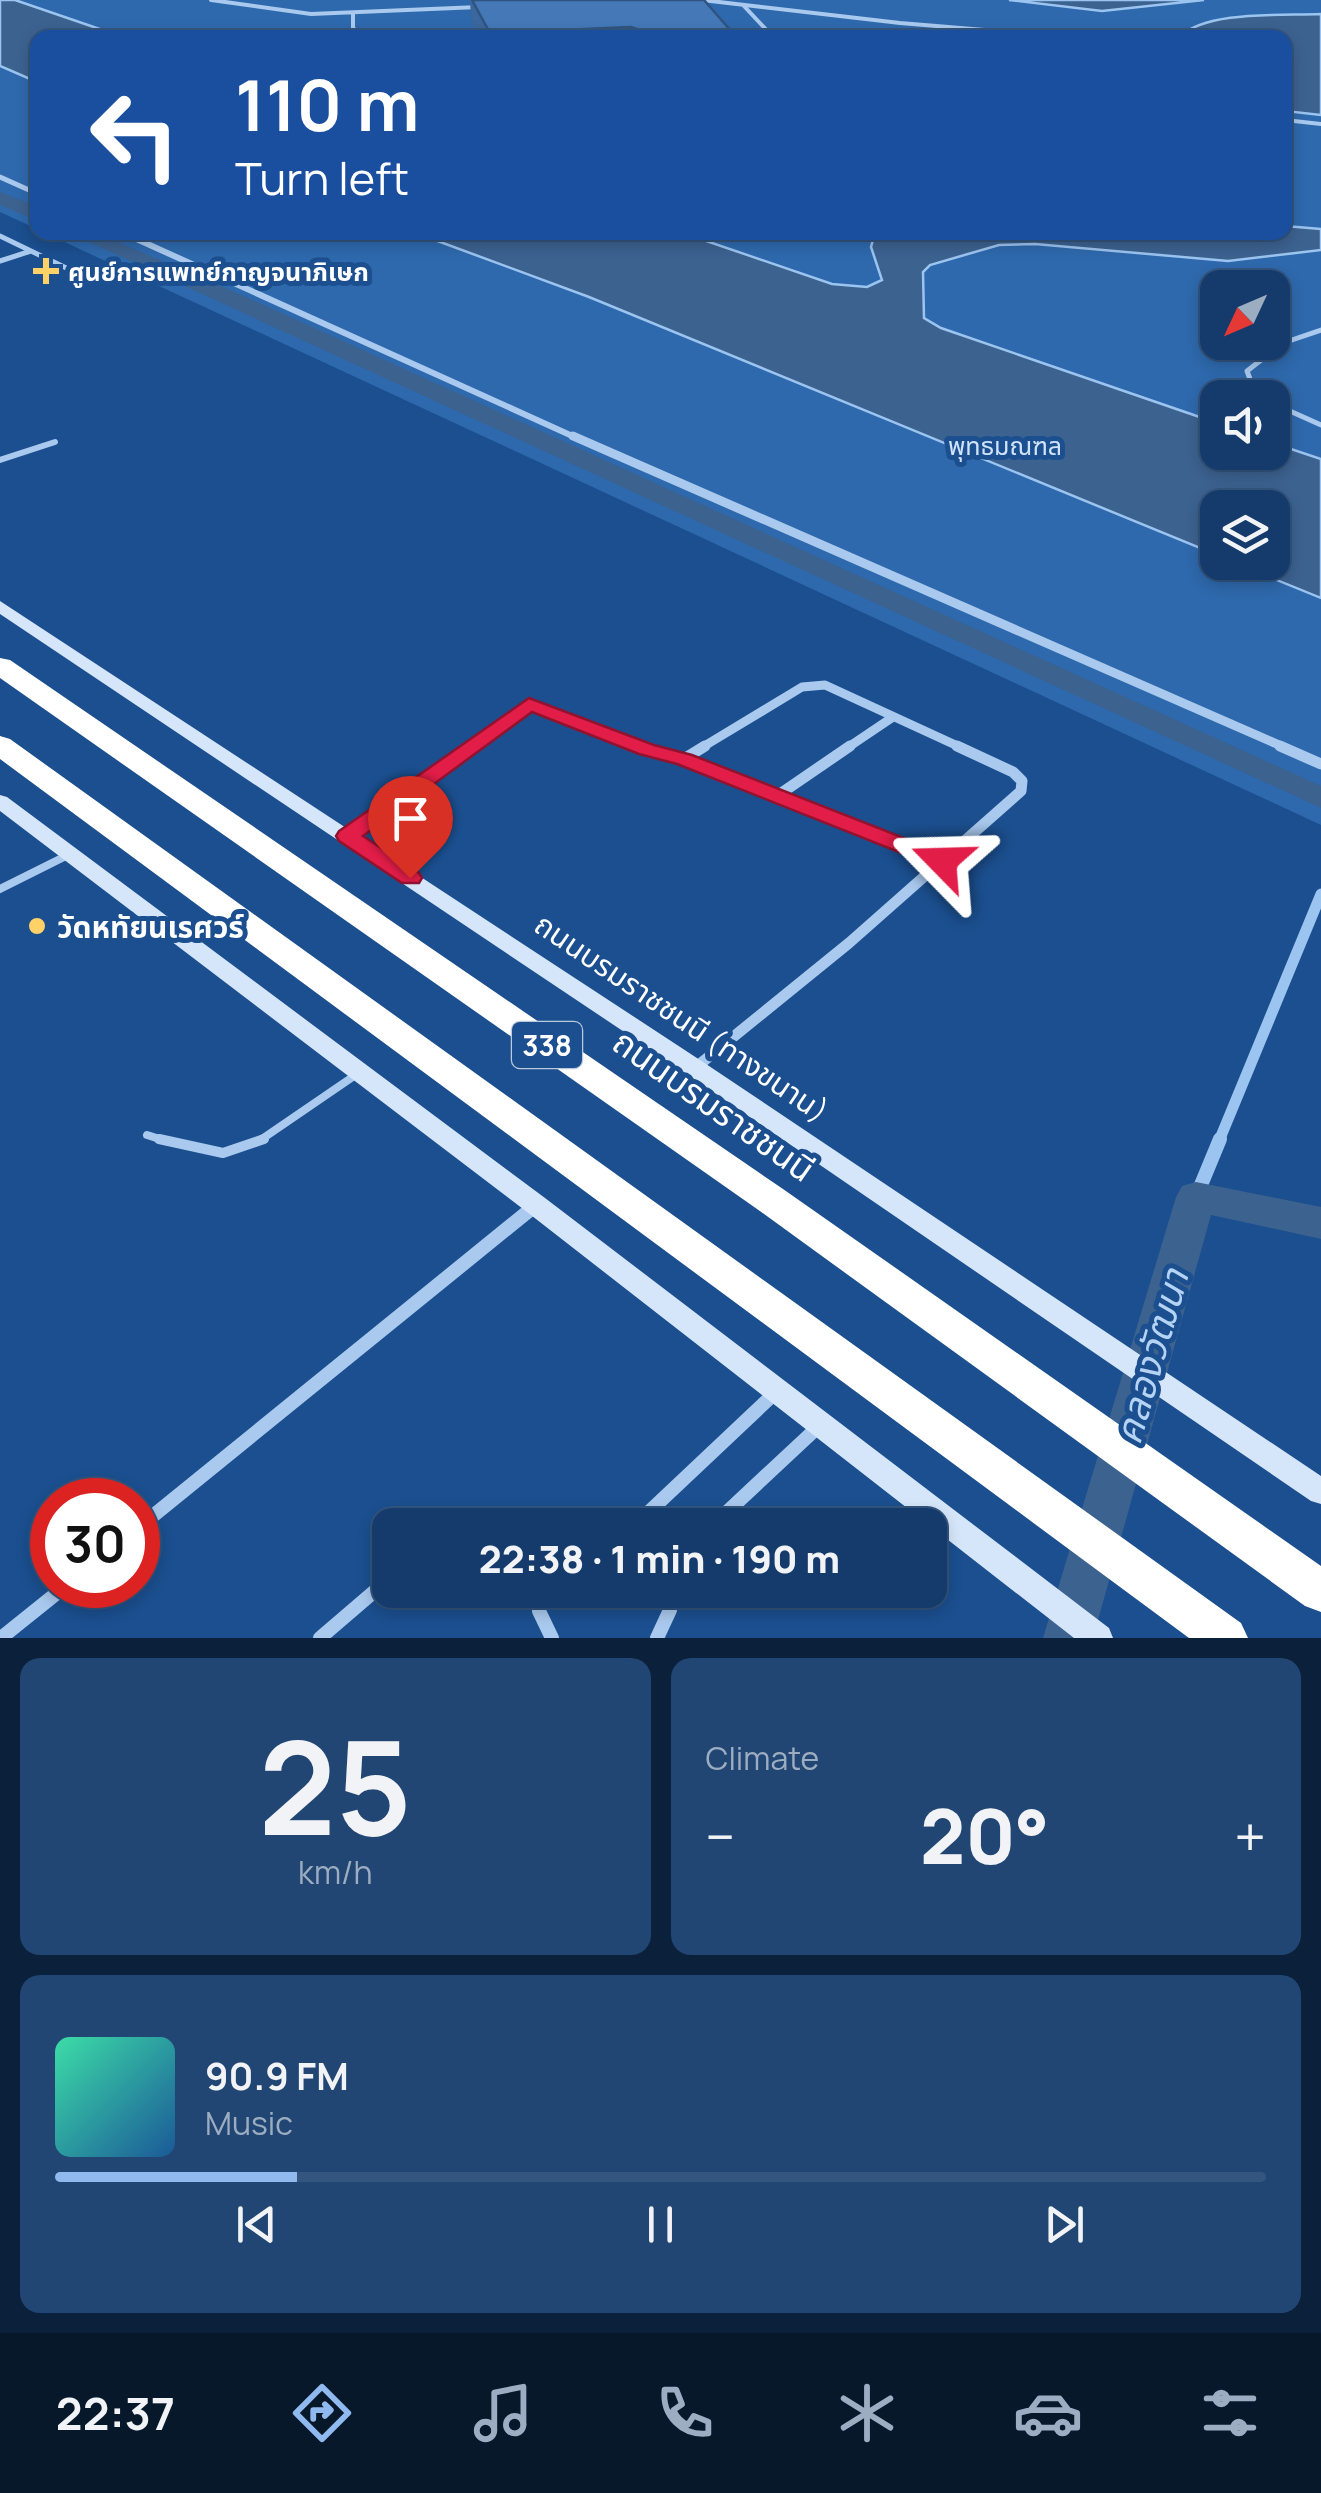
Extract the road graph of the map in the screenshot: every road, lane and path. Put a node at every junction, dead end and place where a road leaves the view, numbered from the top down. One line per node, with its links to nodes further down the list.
1 (211, 0): 6 (lane)
2 (702, 0): 4 (lane)
3 (325, 2): 6 (lane)
4 (743, 5): 9 (lane); 10 (lane)
5 (486, 6): 7 (lane)
6 (325, 14): 7 (lane)
7 (353, 14): 8 (lane)
8 (355, 30)
9 (766, 30)
10 (1001, 30)
11 (1292, 121): 12 (lane)
12 (1321, 124)
13 (0, 177): 14 (street)
14 (30, 190)
15 (0, 236): 17 (lane)
16 (138, 240): 31 (street)
17 (31, 251): 18 (lane); 19 (lane)
18 (0, 261)
19 (88, 279)
20 (1321, 330): 21 (lane)
21 (1250, 380)
22 (1290, 411): 23 (lane)
23 (1321, 424)
24 (55, 442): 25 (lane)
25 (0, 460)
26 (0, 606): 34 (main road, ถนนบรมราชชนนี (ทางขนาน) / 338)
27 (0, 666): 48 (highway, ถนนบรมราชชนนี / 338)
28 (894, 717): 30 (street); 32 (street); 36 (street)
29 (0, 745): 58 (highway, 338)
30 (684, 759): 32 (street); 34 (street)
31 (1321, 764)
32 (777, 796): 36 (street)
33 (0, 801): 35 (main road)
34 (347, 836): 38 (main road, ถนนบรมราชชนนี (ทางขนาน) / 338)
35 (70, 854): 37 (lane); 39 (main road)
36 (942, 861): 38 (street)
37 (0, 889)
38 (695, 1068): 44 (main road, ถนนบรมราชชนนี (ทางขนาน) / 338)
39 (361, 1071): 40 (lane); 41 (main road)
40 (147, 1135)
41 (536, 1205): 42 (main road); 47 (street)
42 (778, 1390): 43 (main road); 45 (street)
43 (822, 1422): 46 (street); 57 (main road)
44 (1321, 1492)
45 (653, 1508)
46 (731, 1508)
47 (160, 1510)
48 (1321, 1592)
49 (372, 1593): 54 (street)
50 (38, 1608): 53 (street)
51 (539, 1608): 55 (street)
52 (670, 1608): 56 (street)
53 (1, 1638)
54 (320, 1638)
55 (552, 1638)
56 (657, 1638)
57 (1098, 1638)
58 (1225, 1638)

